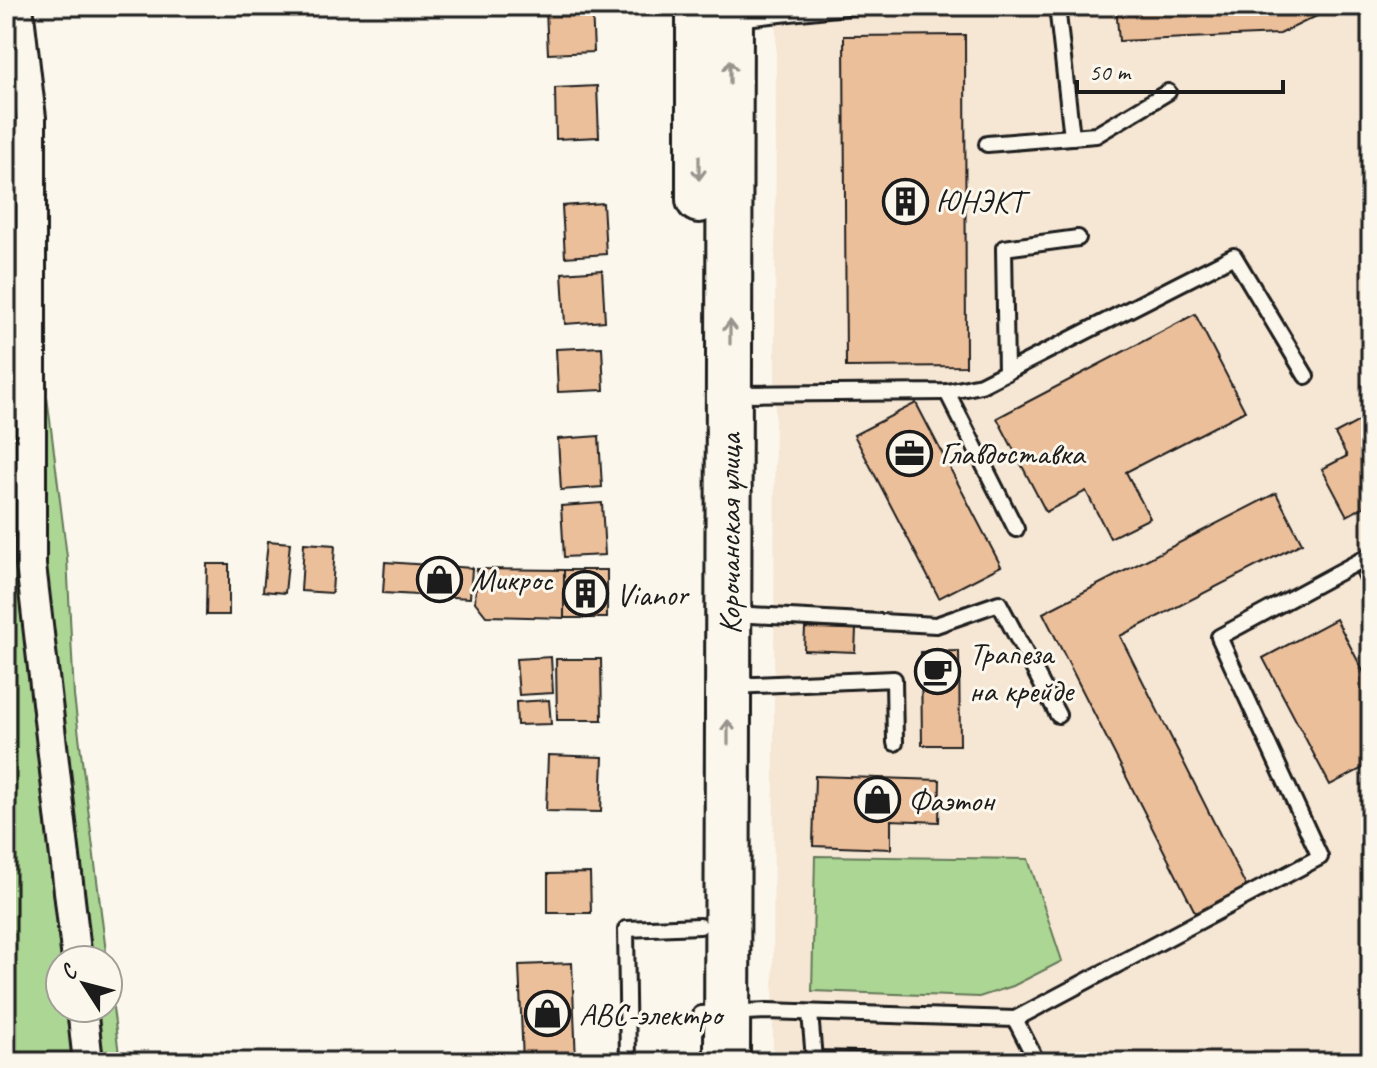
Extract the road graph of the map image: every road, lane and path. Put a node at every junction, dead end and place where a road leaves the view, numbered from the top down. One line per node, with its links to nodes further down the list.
1 (18, 6): 20 (street)
2 (856, 6): 4 (lane)
3 (1057, 6): 6 (lane)
4 (715, 14): 12 (main road, Корочанская улица, one-way to 4); 19 (main road, Корочанская улица, one-way to 19)
5 (1168, 92): 6 (lane)
6 (1072, 137): 7 (lane)
7 (987, 144)
8 (1078, 238): 9 (lane)
9 (1006, 373): 10 (lane); 11 (lane)
10 (1306, 376)
11 (947, 392): 12 (lane); 13 (lane)
12 (739, 400): 15 (main road, Корочанская улица)
13 (1016, 529)
14 (1371, 555): 23 (lane)
15 (743, 614): 16 (main road, Корочанская улица); 17 (lane)
16 (742, 681): 18 (lane); 21 (main road, Корочанская улица, one-way to 16)
17 (1058, 715)
18 (895, 743)
19 (700, 926): 21 (main road, Корочанская улица); 27 (lane)
20 (75, 944)
21 (714, 1013): 22 (lane); 28 (main road, Корочанская улица); 29 (main road, Корочанская улица)
22 (810, 1013): 23 (lane); 25 (lane)
23 (1015, 1019): 31 (lane)
24 (84, 1024): 26 (street)
25 (814, 1060): 30 (lane)
26 (88, 1062)
27 (628, 1062)
28 (700, 1062)
29 (727, 1062)
30 (949, 1062)
31 (1037, 1062)

